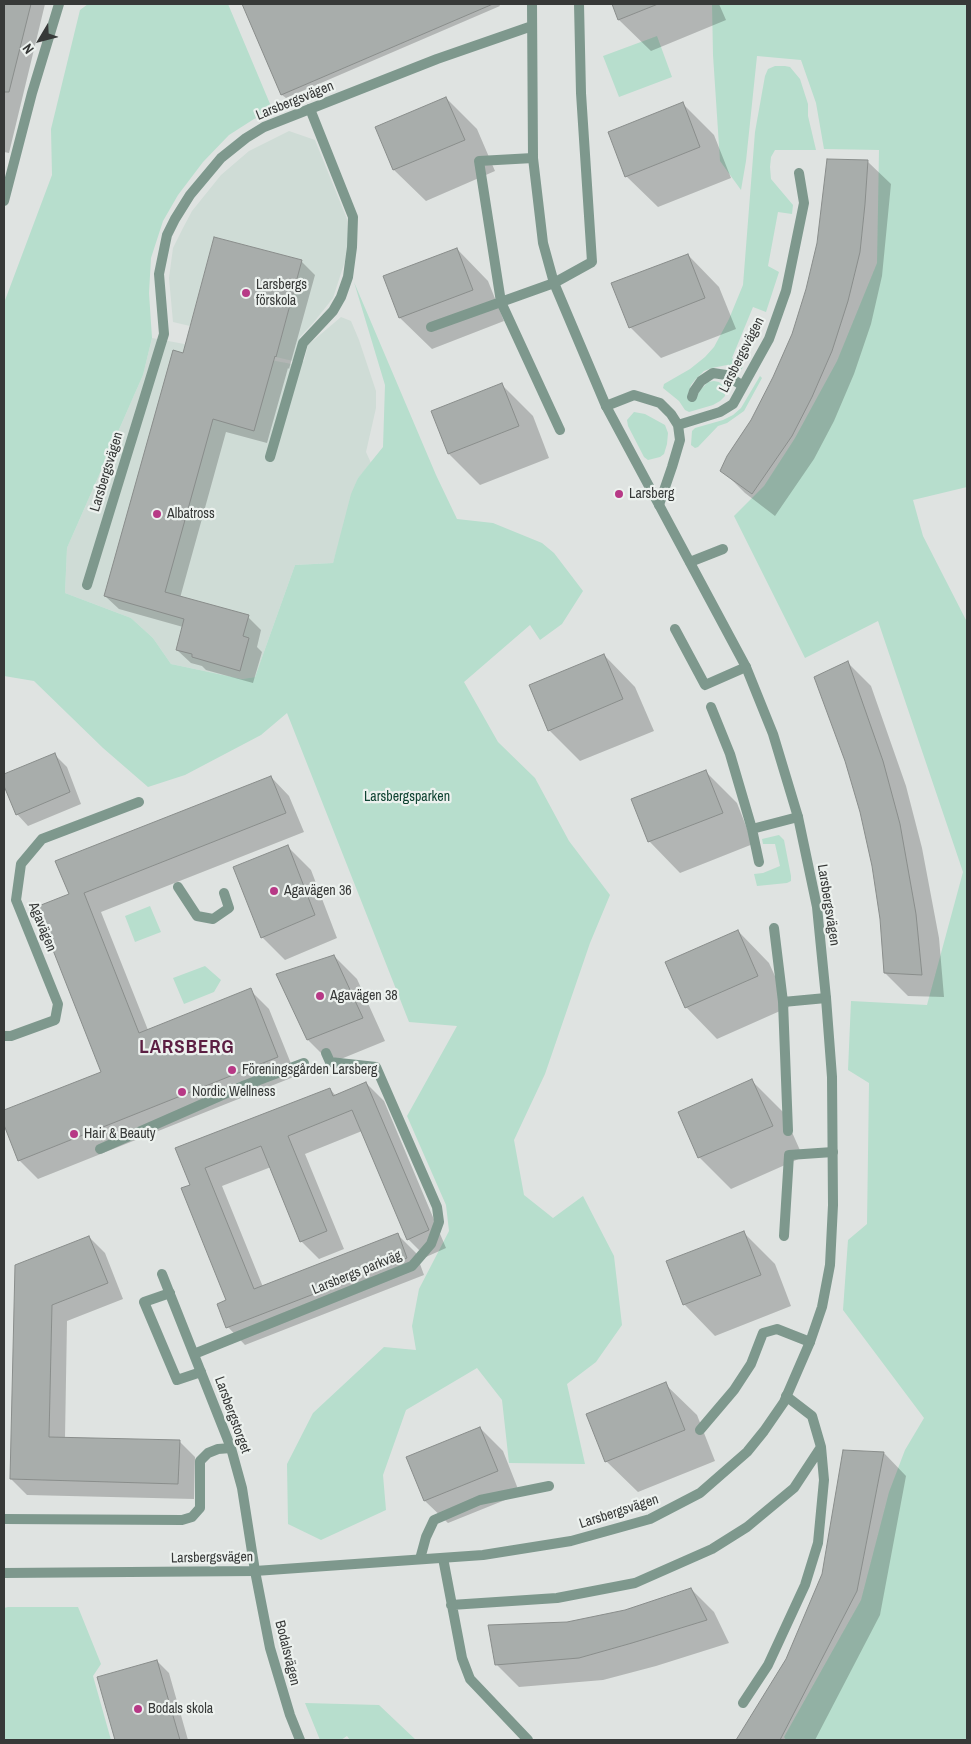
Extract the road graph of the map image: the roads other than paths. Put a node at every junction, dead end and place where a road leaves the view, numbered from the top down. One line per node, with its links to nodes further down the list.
1 (59, 4): 8 (street)
2 (532, 4): 4 (street, Larsbergsvägen)
3 (578, 4): 9 (street)
4 (532, 26): 5 (street, Larsbergsvägen); 6 (street, Larsbergsvägen)
5 (310, 109): 17 (street); 21 (street, Larsbergsvägen)
6 (533, 158): 9 (street, Larsbergsvägen); 10 (street)
7 (799, 173): 12 (street, Larsbergsvägen)
8 (4, 201)
9 (554, 283): 10 (street); 14 (street, Larsbergsvägen)
10 (501, 302): 11 (street); 16 (street)
11 (431, 326)
12 (743, 386): 13 (street); 15 (street, Larsbergsvägen)
13 (692, 397)
14 (606, 406): 15 (street); 18 (street, Larsbergsvägen)
15 (678, 425): 18 (street)
16 (560, 430)
17 (270, 457)
18 (659, 505): 20 (street, Larsbergsvägen)
19 (723, 549): 20 (street)
20 (690, 562): 23 (street, Larsbergsvägen)
21 (87, 584)
22 (676, 628): 23 (street)
23 (746, 667): 26 (street, Larsbergsvägen)
24 (711, 707): 27 (street)
25 (139, 802): 34 (street, Agavägen)
26 (798, 817): 27 (street); 32 (street, Larsbergsvägen)
27 (752, 829): 28 (street)
28 (758, 862)
29 (178, 887): 30 (street)
30 (224, 893)
31 (774, 928): 33 (street)
32 (826, 998): 33 (street); 39 (street, Larsbergsvägen)
33 (783, 1002): 37 (street)
34 (4, 1036)
35 (326, 1053): 44 (street, Larsbergs parkväg)
36 (304, 1063): 38 (street)
37 (788, 1131)
38 (100, 1149)
39 (833, 1152): 40 (street); 43 (street, Larsbergsvägen)
40 (784, 1236)
41 (162, 1274): 42 (street, Larsbergstorget)
42 (170, 1292): 44 (street, Larsbergstorget); 45 (street)
43 (810, 1342): 46 (street, Larsbergsvägen); 47 (street)
44 (194, 1354): 45 (street, Larsbergstorget)
45 (201, 1372): 49 (street, Larsbergstorget)
46 (786, 1396): 48 (street); 52 (street, Larsbergsvägen)
47 (700, 1430)
48 (821, 1447): 56 (street); 57 (street)
49 (230, 1448): 51 (street); 54 (street, Larsbergstorget)
50 (549, 1486): 53 (street)
51 (4, 1519)
52 (443, 1558): 53 (street, Larsbergsvägen); 56 (street)
53 (420, 1559): 54 (street, Larsbergsvägen)
54 (255, 1571): 55 (street, Larsbergsvägen); 58 (street, Bodalsvägen)
55 (4, 1573)
56 (451, 1605): 59 (street)
57 (743, 1704)
58 (300, 1740)
59 (528, 1740)

